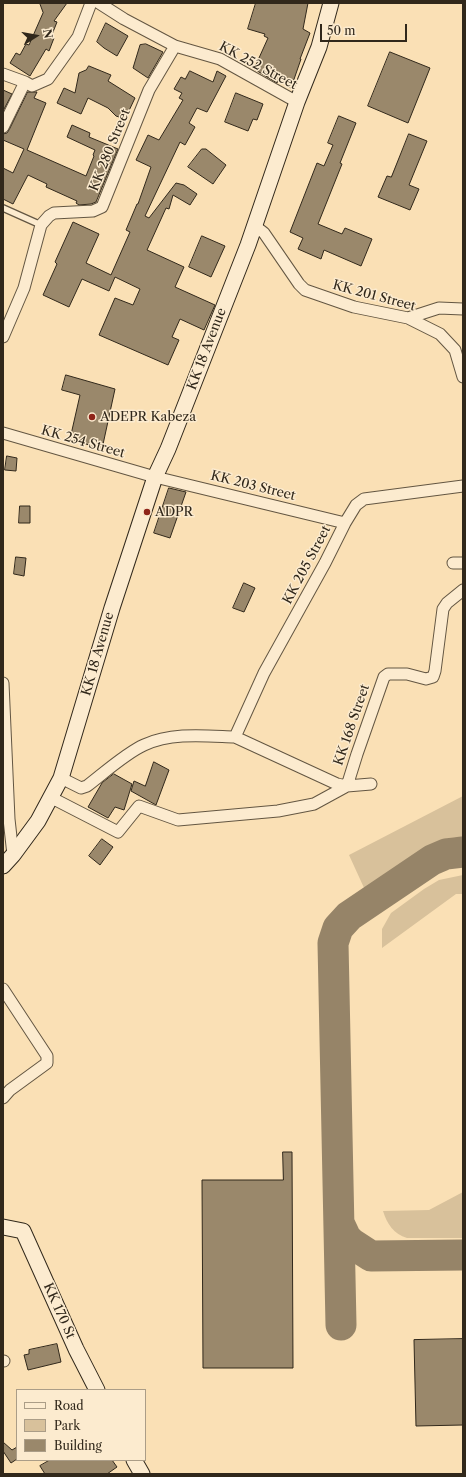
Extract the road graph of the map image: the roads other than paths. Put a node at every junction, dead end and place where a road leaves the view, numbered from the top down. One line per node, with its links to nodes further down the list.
1 (91, 3): 6 (street)
2 (99, 3): 4 (street, KK 252 Street)
3 (331, 3): 7 (main road, KK 18 Avenue)
4 (175, 46): 7 (street, KK 252 Street); 10 (street, KK 280 Street)
5 (3, 74): 6 (street)
6 (24, 82): 8 (street)
7 (297, 102): 11 (main road, KK 18 Avenue)
8 (3, 127)
9 (3, 208): 10 (lane)
10 (41, 225): 14 (street)
11 (255, 226): 13 (street, KK 201 Street); 17 (main road, KK 18 Avenue)
12 (463, 309): 13 (street)
13 (408, 318): 15 (street, KK 201 Street)
14 (3, 337)
15 (463, 377)
16 (3, 433): 17 (street, KK 254 Street)
17 (155, 477): 19 (street, KK 203 Street); 23 (main road, KK 18 Avenue)
18 (463, 486): 19 (street, KK 205 Street)
19 (345, 523): 22 (street, KK 205 Street)
20 (463, 590): 25 (street, KK 168 Street)
21 (3, 683): 27 (street)
22 (235, 737): 23 (street); 25 (street)
23 (61, 778): 26 (main road, KK 18 Avenue)
24 (371, 784): 25 (street)
25 (347, 786): 26 (street)
26 (50, 797): 27 (main road, KK 18 Avenue)
27 (8, 861)
28 (3, 989): 29 (street)
29 (3, 1098)
30 (3, 1227): 31 (main road, KK 170 St)
31 (96, 1389)
32 (135, 1461): 33 (main road)
33 (142, 1474)

